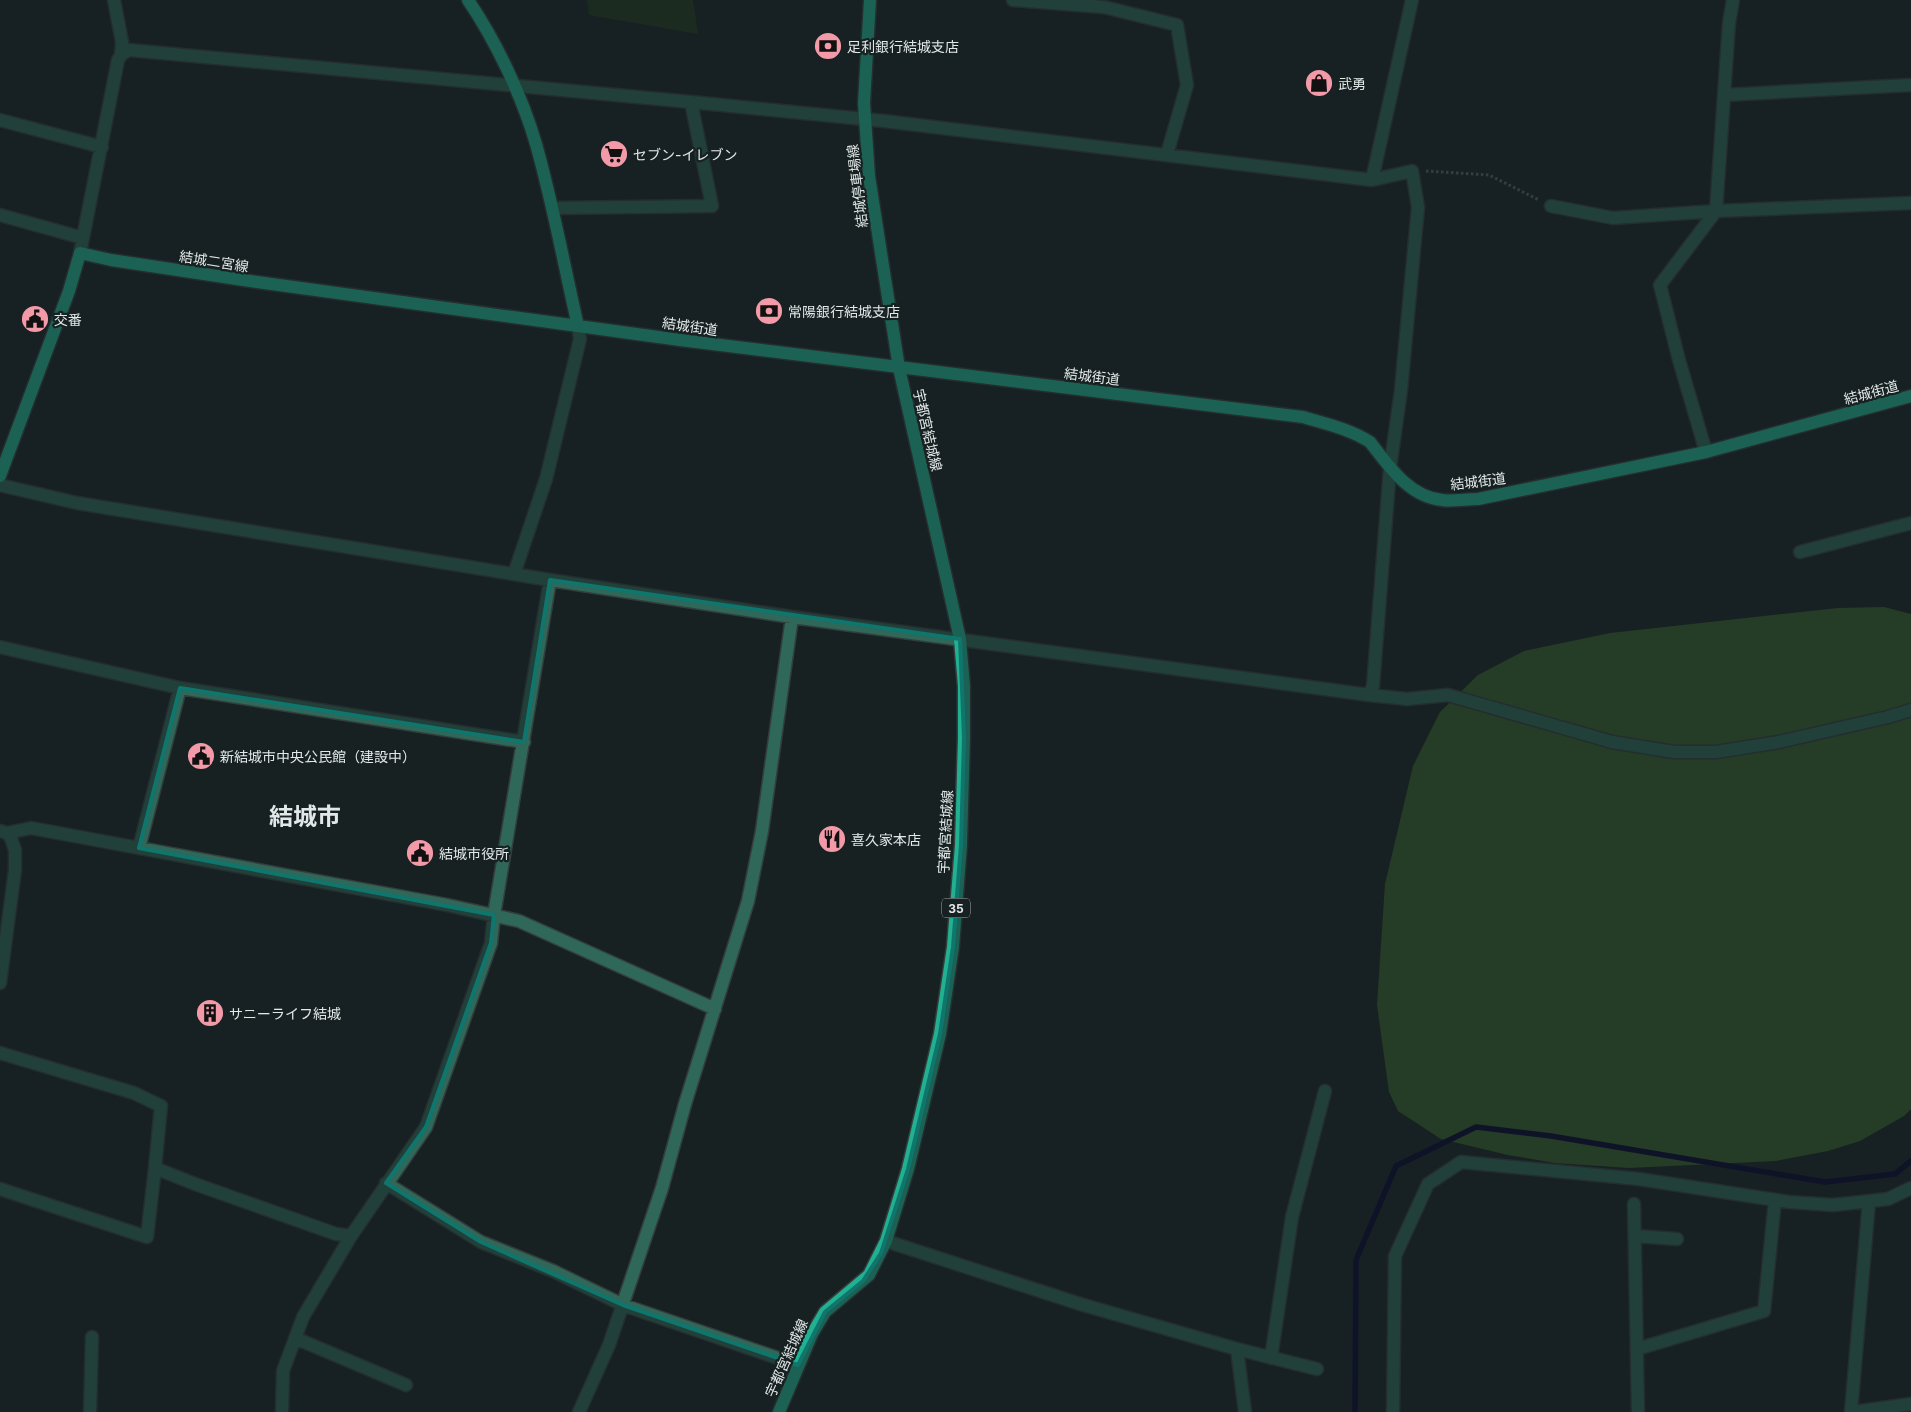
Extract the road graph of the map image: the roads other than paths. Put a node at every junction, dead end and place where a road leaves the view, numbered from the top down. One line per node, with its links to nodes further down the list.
1 (114, 0): 7 (street)
2 (468, 0): 8 (main road)
3 (870, 0): 13 (main road, 結城停車場線)
4 (1014, 0): 15 (street)
5 (1412, 0): 16 (street)
6 (1733, 0): 10 (street)
7 (121, 55): 8 (street); 14 (street)
8 (514, 85): 11 (street); 19 (main road)
9 (1911, 85): 10 (street)
10 (1724, 95): 20 (street)
11 (691, 102): 13 (street); 19 (street)
12 (0, 120): 14 (street)
13 (864, 120): 15 (street); 25 (main road, 結城停車場線)
14 (102, 147): 22 (street)
15 (1167, 154): 16 (street)
16 (1372, 180): 28 (street)
17 (1911, 203): 20 (street)
18 (1551, 206): 20 (street)
19 (552, 208): 24 (main road)
20 (1716, 211): 27 (street)
21 (0, 215): 22 (street)
22 (83, 238): 23 (street)
23 (80, 253): 24 (main road, 結城二宮線); 29 (main road)
24 (578, 326): 25 (main road, 結城街道); 33 (street)
25 (899, 368): 28 (main road, 結城街道); 36 (main road, 宇都宮結城線 / 35)
26 (1911, 396): 27 (main road, 結城街道)
27 (1706, 452): 28 (main road, 結城街道)
28 (1390, 468): 39 (street)
29 (0, 476)
30 (0, 486): 33 (street)
31 (1911, 523): 32 (street)
32 (1800, 552)
33 (514, 574): 34 (street)
34 (550, 580): 35 (street); 41 (street)
35 (792, 617): 36 (street); 46 (street)
36 (960, 639): 39 (street); 59 (main road, 宇都宮結城線 / 35)
37 (0, 647): 38 (street)
38 (180, 688): 41 (street); 43 (street)
39 (1369, 695): 40 (street)
40 (1911, 710)
41 (524, 742): 44 (street)
42 (3, 832): 43 (street); 45 (street)
43 (139, 848): 44 (street)
44 (494, 915): 46 (street); 50 (street)
45 (0, 983)
46 (715, 1009): 60 (street)
47 (0, 1053): 49 (street)
48 (1325, 1091): 65 (street)
49 (155, 1168): 52 (street); 56 (street)
50 (386, 1184): 56 (street); 60 (street)
51 (1911, 1188): 54 (street)
52 (0, 1189)
53 (1775, 1200): 54 (street); 64 (street); 75 (street)
54 (1869, 1201): 77 (street)
55 (1634, 1204): 57 (street)
56 (351, 1236): 62 (street)
57 (1635, 1236): 58 (street); 64 (street)
58 (1677, 1239)
59 (886, 1241): 63 (street); 66 (main road, 宇都宮結城線 / 35)
60 (623, 1305): 66 (street); 72 (street)
61 (92, 1337): 70 (street)
62 (295, 1338): 68 (street); 71 (street)
63 (1237, 1349): 65 (street); 74 (street)
64 (1637, 1349): 76 (street)
65 (1271, 1358): 67 (street)
66 (798, 1365): 73 (main road, 宇都宮結城線 / 35)
67 (1317, 1370)
68 (406, 1385)
69 (1911, 1404): 77 (street)
70 (90, 1412)
71 (282, 1412)
72 (579, 1412)
73 (779, 1412)
74 (1245, 1412)
75 (1393, 1412)
76 (1638, 1412)
77 (1852, 1412)

